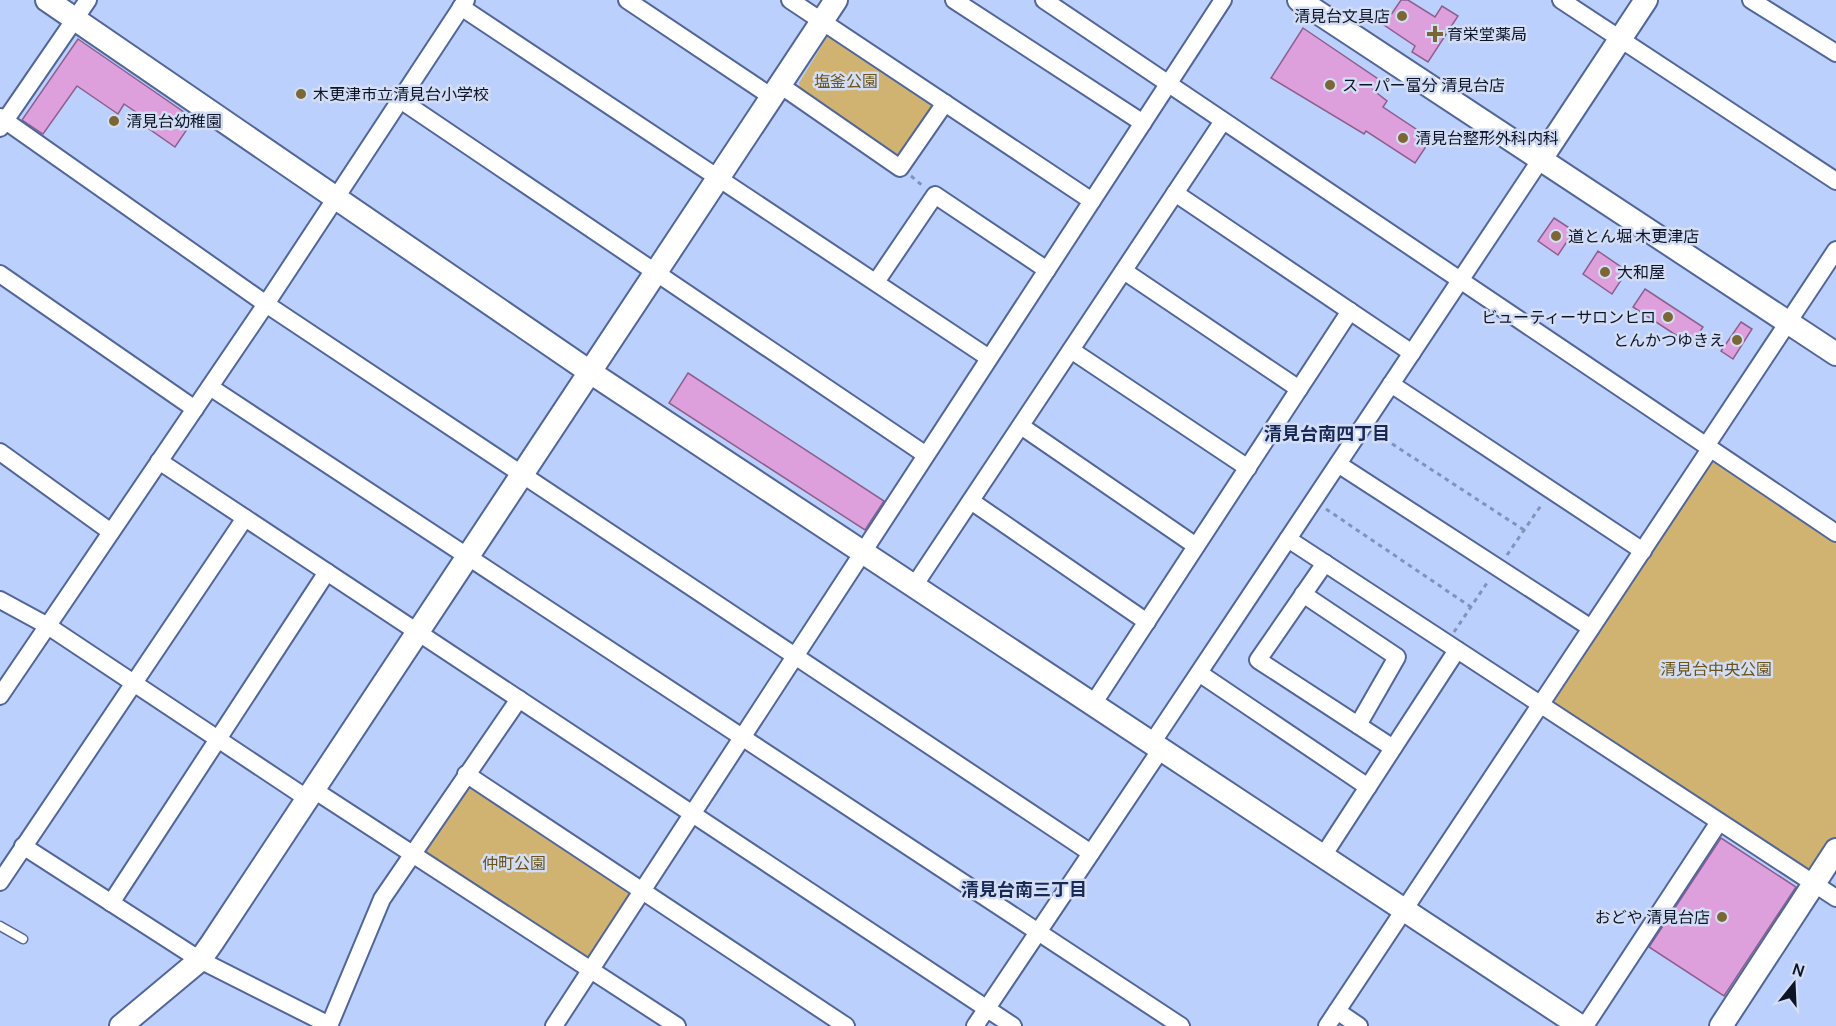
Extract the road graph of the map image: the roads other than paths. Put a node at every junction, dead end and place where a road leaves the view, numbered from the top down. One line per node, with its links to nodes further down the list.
1 (47, 0): 14 (street)
2 (88, 0): 14 (street)
3 (627, 0): 19 (street)
4 (790, 0): 15 (street)
5 (836, 0): 15 (street)
6 (954, 0): 24 (street)
7 (1044, 0): 18 (street)
8 (1223, 0): 18 (street)
9 (1299, 0): 25 (street)
10 (1561, 0): 16 (street)
11 (1646, 0): 16 (street)
12 (1751, 0): 17 (street)
13 (464, 4): 20 (street); 26 (street)
14 (76, 20): 23 (street); 29 (street)
15 (822, 21): 19 (street); 21 (street)
16 (1620, 39): 25 (street); 27 (street)
17 (1836, 53)
18 (1168, 84): 22 (street); 24 (street)
19 (776, 91): 21 (street); 26 (street)
20 (399, 99): 29 (street); 34 (street)
21 (945, 103): 30 (street)
22 (1223, 121): 28 (street); 36 (street)
23 (2, 122): 38 (street)
24 (1143, 123): 30 (street)
25 (1541, 159): 36 (street); 40 (street)
26 (719, 178): 34 (street); 37 (street)
27 (1836, 182)
28 (1175, 193): 33 (street); 39 (street)
29 (334, 196): 38 (street); 45 (street)
30 (1092, 201): 32 (street)
31 (1836, 250): 40 (street)
32 (1047, 270): 37 (street); 44 (street)
33 (1124, 271): 41 (street); 48 (street)
34 (655, 272): 45 (street); 53 (street)
35 (0, 274): 49 (street)
36 (1460, 280): 42 (street); 51 (street)
37 (876, 282): 44 (street)
38 (266, 304): 47 (street); 57 (street)
39 (1350, 311): 42 (street); 48 (street)
40 (1788, 321): 43 (street); 51 (street)
41 (1071, 350): 50 (street); 56 (street)
42 (1412, 353): 46 (street)
43 (1836, 354)
44 (989, 358): 53 (street)
45 (590, 372): 57 (street); 65 (street)
46 (1391, 384): 55 (street); 64 (street)
47 (210, 387): 49 (street); 66 (street)
48 (1299, 389): 56 (street)
49 (195, 409): 54 (street)
50 (1021, 426): 58 (street); 63 (street)
51 (1708, 447): 61 (street); 64 (street)
52 (0, 452): 60 (street)
53 (926, 455): 65 (street)
54 (159, 461): 59 (street); 60 (street)
55 (1338, 464): 62 (street); 74 (street)
56 (1248, 468): 63 (street)
57 (521, 476): 66 (street); 77 (street)
58 (971, 501): 69 (street); 72 (street)
59 (244, 518): 68 (street); 79 (street)
60 (111, 532): 73 (street)
61 (1836, 533)
62 (1288, 539): 67 (street); 78 (street)
63 (1196, 546): 72 (street)
64 (1642, 551): 74 (street)
65 (863, 552): 69 (street); 77 (street)
66 (468, 557): 75 (street); 85 (street)
67 (1325, 563): 70 (street); 76 (street)
68 (327, 572): 75 (street); 86 (street)
69 (914, 586): 82 (street)
70 (1303, 594): 84 (street); 84 (street)
71 (0, 600): 73 (street)
72 (1147, 622): 82 (street)
73 (48, 626): 79 (street); 80 (street)
74 (1591, 628): 83 (street)
75 (418, 633): 81 (street); 91 (street)
76 (1452, 647): 83 (street); 88 (street)
77 (795, 657): 85 (street); 97 (street)
78 (1199, 673): 87 (street); 90 (street)
79 (133, 682): 86 (street); 94 (street)
80 (0, 696)
81 (519, 699): 89 (street); 92 (street)
82 (1093, 704): 87 (street)
83 (1540, 705): 93 (street); 104 (street)
84 (1358, 725): 88 (street)
85 (742, 737): 92 (street); 106 (street)
86 (218, 739): 91 (street); 103 (street)
87 (1156, 746): 97 (street); 98 (street)
88 (1393, 748): 90 (street)
89 (466, 774): 96 (street); 101 (street)
90 (1368, 787): 98 (street)
91 (311, 794): 96 (street); 108 (street)
92 (692, 814): 101 (street); 110 (street)
93 (1719, 822): 100 (street); 122 (street)
94 (23, 846): 99 (street); 103 (street)
95 (1836, 850): 100 (street)
96 (412, 852): 109 (street); 112 (street)
97 (1091, 853): 106 (street)
98 (1323, 856): 104 (street)
99 (0, 882)
100 (1814, 885): 102 (street); 123 (street)
101 (642, 890): 109 (street); 116 (street)
102 (1836, 898)
103 (111, 903): 108 (street)
104 (1404, 910): 111 (street); 122 (street)
105 (0, 926): 107 (lane)
106 (1038, 932): 110 (street); 119 (street)
107 (23, 939)
108 (200, 960): 112 (street); 113 (street)
109 (590, 970): 114 (street); 115 (street)
110 (987, 1009): 117 (street); 118 (street)
111 (1337, 1011): 120 (street); 121 (street)
112 (329, 1025)
113 (122, 1026)
114 (554, 1026)
115 (677, 1026)
116 (846, 1026)
117 (975, 1026)
118 (1013, 1026)
119 (1181, 1026)
120 (1327, 1026)
121 (1359, 1026)
122 (1583, 1026)
123 (1721, 1026)

